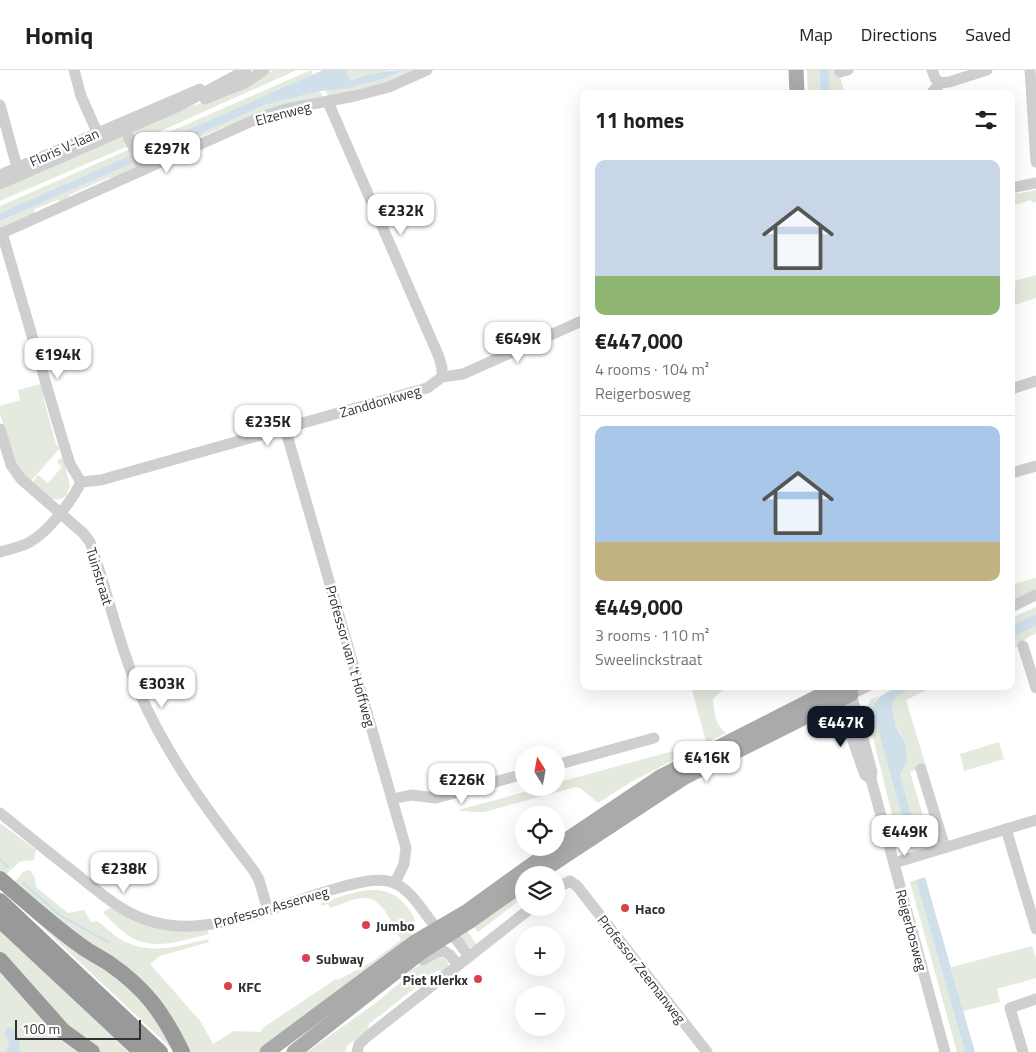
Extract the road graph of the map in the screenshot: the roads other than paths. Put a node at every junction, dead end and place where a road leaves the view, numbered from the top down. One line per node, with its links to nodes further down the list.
1 (74, 70): 18 (street)
2 (246, 70): 9 (street, Floris V-laan)
3 (264, 70): 9 (street, Floris V-laan)
4 (427, 70): 14 (street, Elzenweg)
5 (796, 70): 12 (main road)
6 (932, 70): 10 (street)
7 (987, 70): 10 (street)
8 (1030, 70): 19 (street)
9 (227, 80): 11 (street, Floris V-laan); 16 (street, Floris V-laan)
10 (940, 83): 13 (street)
11 (211, 90): 16 (street, Floris V-laan); 18 (street, Floris V-laan)
12 (797, 90)
13 (934, 90)
14 (328, 102): 20 (street, Elzenweg); 27 (street)
15 (0, 105): 21 (street)
16 (179, 106): 17 (street, Floris V-laan)
17 (125, 129): 20 (street); 22 (street, Floris V-laan)
18 (97, 132): 21 (street, Floris V-laan)
19 (1036, 162)
20 (142, 165): 25 (street, Elzenweg)
21 (17, 168): 22 (street, Floris V-laan)
22 (1, 182)
23 (1036, 182): 24 (street)
24 (1015, 187)
25 (1, 233): 34 (street)
26 (580, 322): 27 (street, Zanddonkweg)
27 (442, 377): 30 (street, Zanddonkweg)
28 (1036, 382): 29 (street)
29 (1015, 388)
30 (285, 428): 34 (street, Zanddonkweg); 46 (street, Professor van 't Hoffweg)
31 (0, 429): 35 (street, Tuinstraat)
32 (1036, 466): 33 (street)
33 (1015, 472)
34 (81, 482): 35 (street)
35 (60, 513): 36 (street); 61 (street, Tuinstraat)
36 (0, 552)
37 (1036, 595): 38 (street)
38 (1015, 605)
39 (1023, 646): 40 (street)
40 (1036, 688)
41 (844, 690): 50 (main road); 53 (street, Reigerbosweg); 54 (main road)
42 (654, 738): 43 (street)
43 (565, 763)
44 (921, 769): 51 (street)
45 (515, 776): 46 (street)
46 (393, 799): 56 (street, Professor van 't Hoffweg)
47 (0, 813): 61 (street, Professor Asserweg)
48 (1036, 820): 49 (street)
49 (1006, 830): 51 (street); 59 (street)
50 (565, 841)
51 (945, 848): 53 (street)
52 (544, 856): 65 (main road)
53 (894, 863): 79 (street, Reigerbosweg)
54 (550, 866)
55 (0, 879): 75 (highway)
56 (395, 884): 61 (street, Professor Asserweg); 65 (street)
57 (565, 884): 78 (street, Professor Zeemanweg)
58 (515, 890): 65 (main road)
59 (1031, 896): 64 (street)
60 (0, 902): 74 (highway)
61 (268, 910)
62 (521, 916): 66 (street)
63 (0, 920): 73 (highway)
64 (1036, 929)
65 (442, 935): 66 (street); 69 (main road); 76 (main road)
66 (469, 956): 68 (street)
67 (0, 960): 72 (highway)
68 (458, 965): 69 (street); 71 (street)
69 (400, 969): 77 (main road)
70 (1036, 1000): 80 (street)
71 (358, 1048)
72 (92, 1052)
73 (141, 1052)
74 (160, 1052)
75 (182, 1052)
76 (267, 1052)
77 (294, 1052)
78 (707, 1052)
79 (945, 1052)
80 (1023, 1052)

